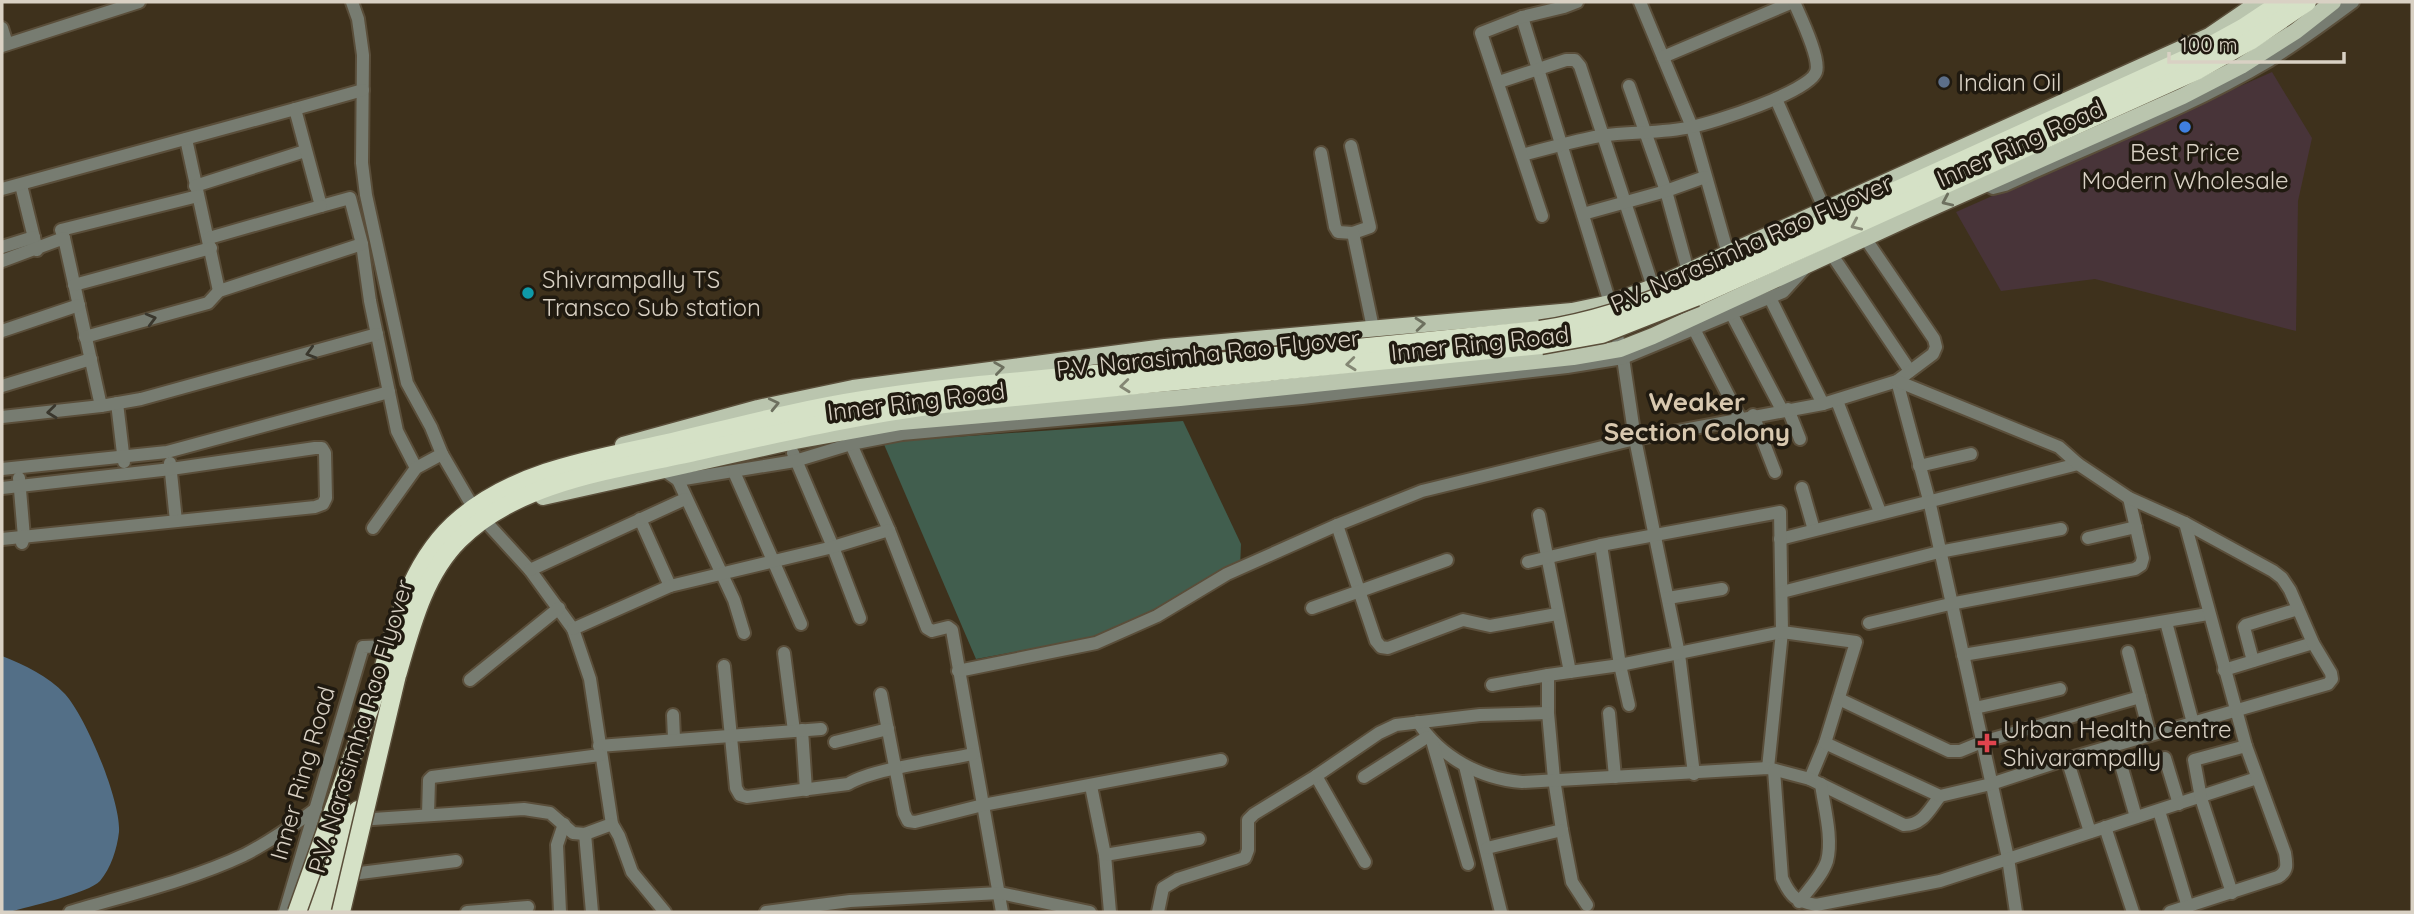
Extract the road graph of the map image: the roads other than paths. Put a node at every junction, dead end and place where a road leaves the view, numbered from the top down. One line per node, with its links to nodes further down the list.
1 (139, 2): 14 (street)
2 (352, 2): 19 (street)
3 (1577, 2): 11 (street)
4 (1640, 2): 15 (street)
5 (1794, 2): 15 (street); 20 (street)
6 (2259, 2): 39 (main road, Inner Ring Road)
7 (2283, 2): 169 (highway, P.V. Narasimha Rao Flyover, bridge)
8 (2307, 2): 169 (highway, P.V. Narasimha Rao Flyover, one-way to 169, bridge)
9 (2333, 2): 32 (main road, Inner Ring Road)
10 (2353, 2): 32 (street)
11 (1541, 8): 12 (street)
12 (1522, 17): 16 (street); 17 (street)
13 (2, 29): 14 (street)
14 (4, 45)
15 (1663, 57): 22 (street)
16 (1537, 68): 17 (street); 24 (street); 26 (street)
17 (1499, 82): 30 (street)
18 (1629, 86): 23 (street)
19 (363, 90): 21 (street); 54 (street)
20 (1776, 99): 22 (street); 39 (street)
21 (295, 109): 25 (street); 28 (street)
22 (1692, 127): 23 (street); 31 (street)
23 (1646, 133): 24 (street); 36 (street)
24 (1603, 135): 26 (street); 37 (street)
25 (186, 139): 33 (street); 35 (street)
26 (1560, 144): 30 (street); 40 (street)
27 (1351, 146): 42 (street)
28 (305, 151): 35 (street); 38 (street)
29 (1321, 153): 42 (street)
30 (1522, 155): 41 (street)
31 (1706, 177): 36 (street); 49 (street)
32 (1985, 184): 44 (main road, Inner Ring Road, one-way to 44)
33 (21, 185): 34 (street); 45 (street)
34 (2, 190)
35 (197, 191): 43 (street); 46 (street)
36 (1666, 191): 37 (street); 53 (street)
37 (1624, 204): 40 (street); 57 (street)
38 (321, 206): 46 (street); 47 (street)
39 (1824, 208): 49 (main road, Inner Ring Road)
40 (1583, 214): 62 (street)
41 (1542, 216)
42 (1353, 233): 65 (street)
43 (64, 238): 45 (street); 55 (street)
44 (1866, 238): 50 (main road, Inner Ring Road); 72 (street)
45 (36, 243): 48 (street); 51 (street)
46 (210, 243): 55 (street); 58 (street)
47 (362, 244): 56 (street); 58 (street)
48 (2, 247)
49 (1728, 254): 53 (main road, Inner Ring Road)
50 (1832, 254): 52 (main road, Inner Ring Road); 72 (street)
51 (2, 261)
52 (1806, 266): 60 (street); 70 (main road, Inner Ring Road)
53 (1688, 271): 57 (main road, Inner Ring Road)
54 (385, 282): 56 (street); 59 (street)
55 (74, 285): 63 (street)
56 (368, 286): 61 (street)
57 (1653, 287): 62 (main road, Inner Ring Road)
58 (219, 291): 69 (street, one-way to 58)
59 (388, 296): 61 (street); 83 (street)
60 (1770, 298): 64 (street); 78 (street)
61 (370, 301): 68 (street)
62 (1610, 303): 65 (main road, Inner Ring Road, one-way to 62); 70 (street)
63 (79, 305): 67 (street); 69 (street)
64 (1732, 315): 66 (street); 80 (street)
65 (1373, 328): 107 (main road, Inner Ring Road, one-way to 65)
66 (1694, 329): 70 (street); 82 (street)
67 (2, 331)
68 (377, 334): 75 (street); 77 (street, one-way to 77)
69 (85, 337): 71 (street)
70 (1622, 353): 84 (street); 86 (main road, Inner Ring Road); 87 (street)
71 (91, 359): 74 (street); 79 (street)
72 (1910, 371): 73 (street)
73 (1896, 381): 76 (street); 93 (street); 94 (street)
74 (2, 386)
75 (389, 392): 88 (street); 96 (street)
76 (1837, 401): 78 (street); 111 (street)
77 (117, 403): 79 (street); 91 (street)
78 (1823, 404): 80 (street)
79 (101, 406): 81 (street, one-way to 81)
80 (1785, 410): 82 (street); 85 (street)
81 (2, 417)
82 (1746, 417): 84 (street); 100 (street)
83 (430, 427): 89 (street); 107 (street)
84 (1635, 439): 118 (street); 124 (street)
85 (1800, 439)
86 (790, 442): 92 (street); 102 (main road, Inner Ring Road)
87 (851, 444): 92 (street); 122 (street)
88 (167, 452): 91 (street); 98 (street)
89 (442, 454): 96 (street); 107 (street)
90 (1972, 454): 94 (street)
91 (123, 457): 95 (street); 101 (street)
92 (795, 461): 99 (street); 131 (street)
93 (2078, 464): 106 (street); 109 (street)
94 (1920, 466): 109 (street)
95 (18, 468): 97 (street); 103 (street)
96 (416, 468): 120 (street)
97 (2, 469)
98 (171, 469): 101 (street); 110 (street); 115 (street)
99 (734, 472): 102 (street); 135 (street)
100 (1775, 472)
101 (125, 474): 103 (street)
102 (672, 476): 108 (street); 117 (main road, Inner Ring Road)
103 (20, 486): 104 (street); 125 (street)
104 (2, 488)
105 (1802, 488): 123 (street)
106 (2129, 498): 116 (street); 119 (street)
107 (473, 499): 158 (main road, Inner Ring Road)
108 (685, 499): 113 (street); 138 (street)
109 (1929, 500): 111 (street); 132 (street)
110 (315, 507): 114 (street); 115 (street)
111 (1880, 512): 123 (street)
112 (1539, 515): 133 (street)
113 (639, 519): 137 (street); 139 (street)
114 (274, 520)
115 (176, 521): 125 (street)
116 (2185, 523): 147 (street); 149 (street)
117 (488, 524): 137 (street); 223 (main road, Inner Ring Road)
118 (1337, 525): 141 (street); 167 (street)
119 (2136, 527): 126 (street); 144 (street)
120 (373, 528)
121 (2062, 529): 132 (street)
122 (889, 530): 131 (street); 167 (street)
123 (1814, 530): 128 (street)
124 (1656, 535): 128 (street); 129 (street); 143 (street)
125 (24, 537): 127 (street); 130 (street)
126 (2088, 538)
127 (2, 539)
128 (1780, 539): 142 (street)
129 (1601, 545): 133 (street); 164 (street)
130 (2, 547)
131 (833, 547): 135 (street); 150 (street)
132 (1939, 552): 142 (street); 144 (street)
133 (1546, 558): 136 (street); 148 (street)
134 (1447, 560): 141 (street)
135 (775, 561): 138 (street); 153 (street)
136 (1528, 562)
137 (530, 570): 145 (street)
138 (721, 574): 139 (street); 156 (street)
139 (670, 586): 154 (street)
140 (1722, 589): 143 (street)
141 (1361, 591): 146 (street); 148 (street)
142 (1782, 592): 155 (street)
143 (1668, 598): 161 (street)
144 (1950, 604): 152 (street); 162 (street)
145 (559, 608): 154 (street); 171 (street)
146 (1312, 608)
147 (2298, 609): 157 (street); 163 (street)
148 (1556, 614): 168 (street)
149 (2208, 614): 151 (street); 166 (street)
150 (860, 618)
151 (2166, 622): 162 (street); 184 (street)
152 (1869, 623)
153 (801, 624)
154 (573, 629): 196 (street)
155 (1782, 632): 161 (street); 176 (street); 204 (street)
156 (744, 633)
157 (2313, 643): 163 (street); 179 (street)
158 (386, 646): 219 (street, Inner Ring Road); 248 (main road, Inner Ring Road)
159 (2128, 652): 175 (street)
160 (784, 653): 187 (street)
161 (1679, 653): 164 (street); 205 (street)
162 (1963, 655): 178 (street)
163 (2253, 661): 166 (street)
164 (1620, 665): 168 (street); 177 (street)
165 (724, 666): 188 (street)
166 (2224, 670): 179 (street)
167 (958, 671): 197 (street)
168 (1570, 672): 170 (street)
169 (390, 673): 247 (highway, bridge); 248 (highway, P.V. Narasimha Rao Flyover, bridge); 249 (highway, P.V. Narasimha Rao Flyover, bridge); 250 (highway, bridge)
170 (1548, 674): 172 (street); 180 (street)
171 (470, 680)
172 (1492, 685)
173 (2060, 689): 178 (street)
174 (881, 694): 186 (street)
175 (2140, 697): 189 (street); 193 (street)
176 (1839, 699): 193 (street); 194 (street)
177 (1629, 705)
178 (1975, 708): 193 (street)
179 (2238, 712): 184 (street); 195 (street)
180 (1548, 713): 183 (street); 210 (street)
181 (1609, 713): 208 (street)
182 (673, 715): 190 (street)
183 (1418, 722): 191 (street); 206 (street)
184 (2193, 723): 189 (street)
185 (821, 729): 187 (street)
186 (888, 729): 192 (street); 203 (street)
187 (798, 730): 188 (street); 214 (street)
188 (730, 735): 190 (street); 214 (street)
189 (2150, 735): 200 (street)
190 (674, 738): 196 (street)
191 (1430, 740): 202 (street); 207 (street); 236 (street)
192 (835, 741)
193 (1982, 742): 212 (street)
194 (1825, 743): 211 (street); 215 (street)
195 (2246, 746): 209 (street); 216 (street)
196 (600, 750): 221 (street); 225 (street)
197 (973, 754): 203 (street); 218 (street)
198 (2165, 758): 217 (street)
199 (1221, 760): 213 (street)
200 (2067, 760): 212 (street); 228 (street)
201 (2120, 765): 222 (street)
202 (1465, 766): 210 (street); 231 (street)
203 (896, 769): 214 (street); 218 (street)
204 (1771, 769): 205 (street); 211 (street); 240 (street)
205 (1694, 774): 208 (street)
206 (1316, 776): 235 (street); 259 (street)
207 (1364, 777)
208 (1615, 777): 210 (street)
209 (2257, 778): 216 (street); 239 (street)
210 (1554, 779): 227 (street)
211 (1816, 781): 215 (street); 240 (street)
212 (1991, 784): 215 (street); 233 (street)
213 (1091, 786): 218 (street); 232 (street)
214 (806, 790)
215 (1940, 796)
216 (2201, 797): 217 (street); 239 (street)
217 (2179, 804): 220 (street)
218 (983, 805): 238 (street)
219 (317, 808): 245 (street); 246 (street, Inner Ring Road)
220 (2159, 811): 222 (street); 244 (street)
221 (428, 815): 223 (street); 224 (street)
222 (2136, 817): 226 (street)
223 (357, 820): 237 (main road, Inner Ring Road)
224 (564, 824): 229 (street); 252 (street)
225 (612, 824): 229 (street); 254 (street)
226 (2105, 827): 228 (street); 262 (street)
227 (1562, 830): 231 (street); 241 (street)
228 (2090, 832): 233 (street)
229 (585, 834): 253 (street)
230 (1199, 839): 232 (street)
231 (1487, 848): 260 (street)
232 (1105, 855): 258 (street)
233 (2008, 858): 240 (street); 261 (street)
234 (456, 861): 237 (street)
235 (1365, 862)
236 (1468, 864)
237 (340, 876): 249 (main road, Inner Ring Road)
238 (1000, 893): 242 (street); 256 (street); 257 (street)
239 (2232, 893): 244 (street)
240 (1799, 902)
241 (1587, 905)
242 (850, 906): 255 (street)
243 (528, 907): 251 (street)
244 (2188, 907): 263 (street)
245 (70, 912)
246 (285, 912)
247 (297, 912)
248 (310, 912)
249 (328, 912)
250 (341, 912)
251 (467, 912)
252 (560, 912)
253 (592, 912)
254 (665, 912)
255 (775, 912)
256 (1002, 912)
257 (1090, 912)
258 (1110, 912)
259 (1158, 912)
260 (1501, 912)
261 (2016, 912)
262 (2133, 912)
263 (2170, 912)

